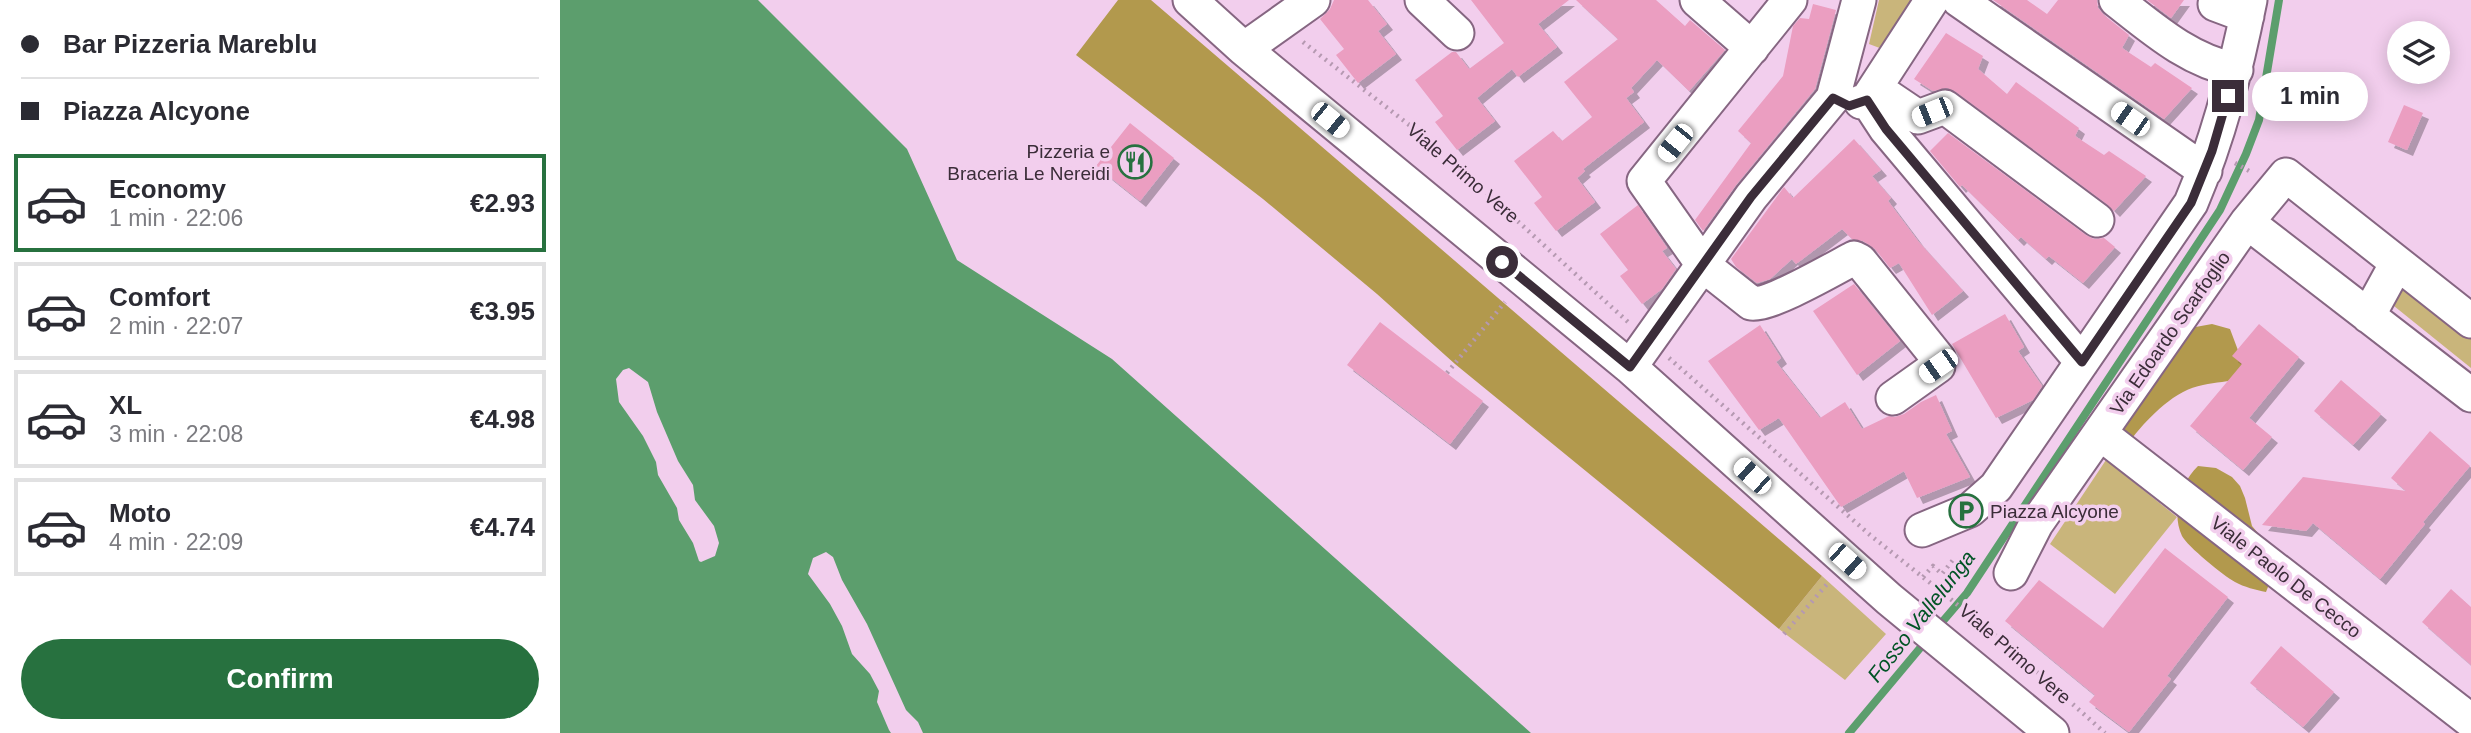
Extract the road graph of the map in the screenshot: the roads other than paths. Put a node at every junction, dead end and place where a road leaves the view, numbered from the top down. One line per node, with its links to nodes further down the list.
1 (1190, 0): 14 (street, Viale Primo Vere)
2 (1313, 0): 14 (street)
3 (1422, 0): 12 (street)
4 (1697, 0): 13 (street)
5 (1790, 0): 13 (street)
6 (1859, 0): 17 (street)
7 (1932, 0): 16 (street)
8 (1959, 0): 18 (street)
9 (2116, 0): 15 (street)
10 (2215, 4): 11 (street)
11 (2248, 8): 15 (street)
12 (1457, 33)
13 (1752, 48): 22 (street)
14 (1244, 49): 26 (street, Viale Primo Vere)
15 (2236, 70): 18 (street)
16 (1871, 94): 17 (street); 19 (street); 25 (street)
17 (1833, 98): 22 (street)
18 (2205, 171): 25 (street)
19 (2097, 220)
20 (2247, 222): 21 (street); 23 (street); 29 (street, Via Edoardo Scarfoglio)
21 (2397, 263): 23 (street); 24 (street)
22 (1703, 265): 26 (street); 28 (street)
23 (2368, 316): 27 (street)
24 (2471, 321)
25 (2082, 362): 30 (street)
26 (1630, 367): 33 (street, Viale Primo Vere)
27 (2471, 395)
28 (1893, 397)
29 (2101, 433): 31 (street, Via Edoardo Scarfoglio); 32 (street, Viale Paolo De Cecco)
30 (1923, 530)
31 (2011, 573)
32 (2471, 721)
33 (2052, 733)

